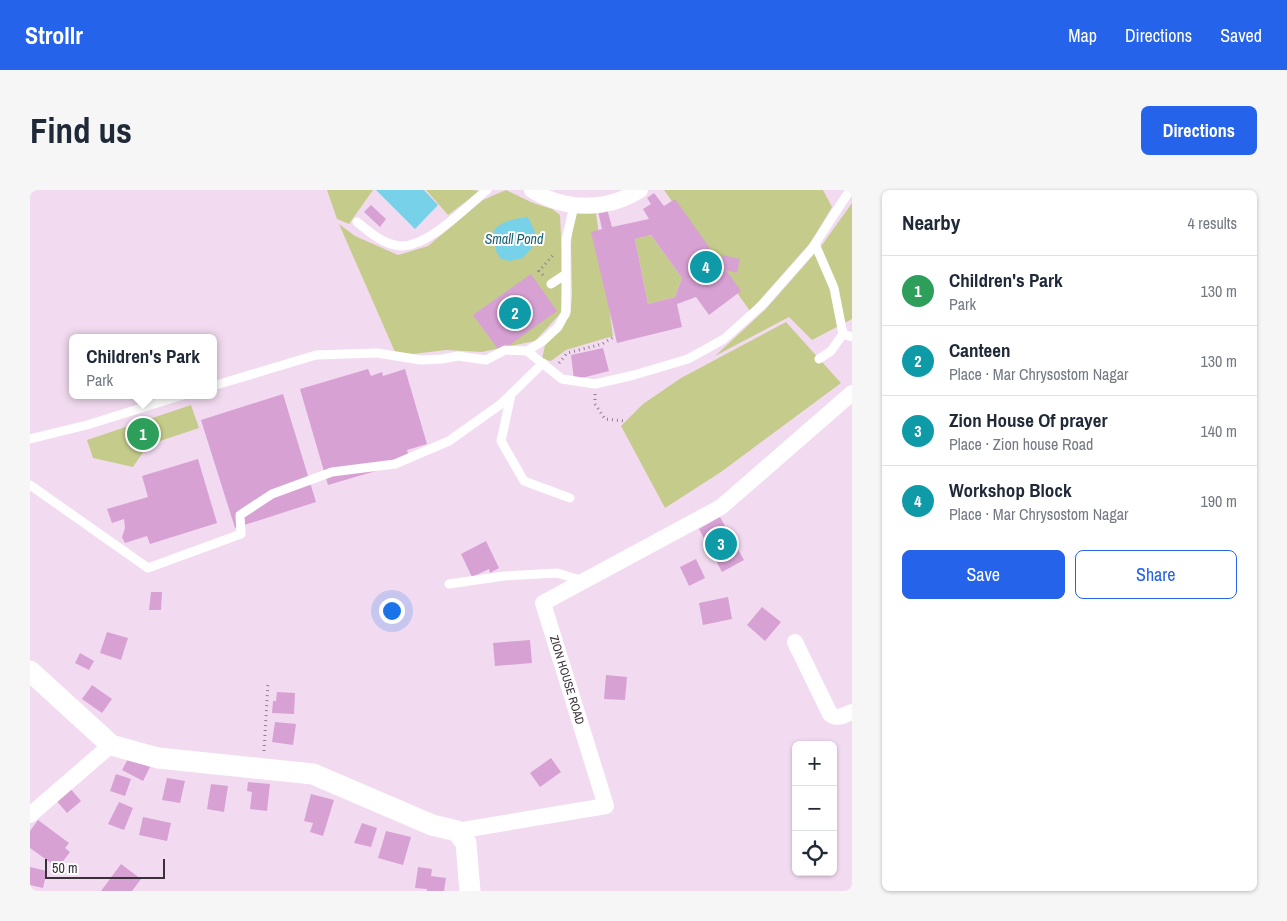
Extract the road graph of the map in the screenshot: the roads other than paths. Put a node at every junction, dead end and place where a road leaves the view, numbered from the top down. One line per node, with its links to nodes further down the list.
1 (487, 190): 6 (lane)
2 (532, 190): 5 (street)
3 (640, 190): 5 (street)
4 (850, 190): 7 (lane)
5 (574, 206): 8 (lane)
6 (357, 222)
7 (816, 244): 10 (lane); 14 (lane)
8 (566, 274): 9 (lane); 12 (lane)
9 (551, 284)
10 (843, 334): 11 (lane); 13 (lane)
11 (852, 337)
12 (527, 351): 14 (lane); 15 (lane)
13 (820, 359)
14 (543, 364): 17 (lane)
15 (217, 385)
16 (852, 394): 22 (street, ZION HOUSE ROAD)
17 (511, 395): 20 (lane); 21 (lane)
18 (170, 399): 19 (lane)
19 (30, 439)
20 (30, 485)
21 (570, 498)
22 (585, 581): 23 (lane); 29 (street, ZION HOUSE ROAD)
23 (450, 584)
24 (795, 642): 26 (street)
25 (30, 671): 27 (street)
26 (852, 712)
27 (111, 745): 28 (street); 29 (street)
28 (30, 815)
29 (457, 831): 30 (street)
30 (470, 891)

